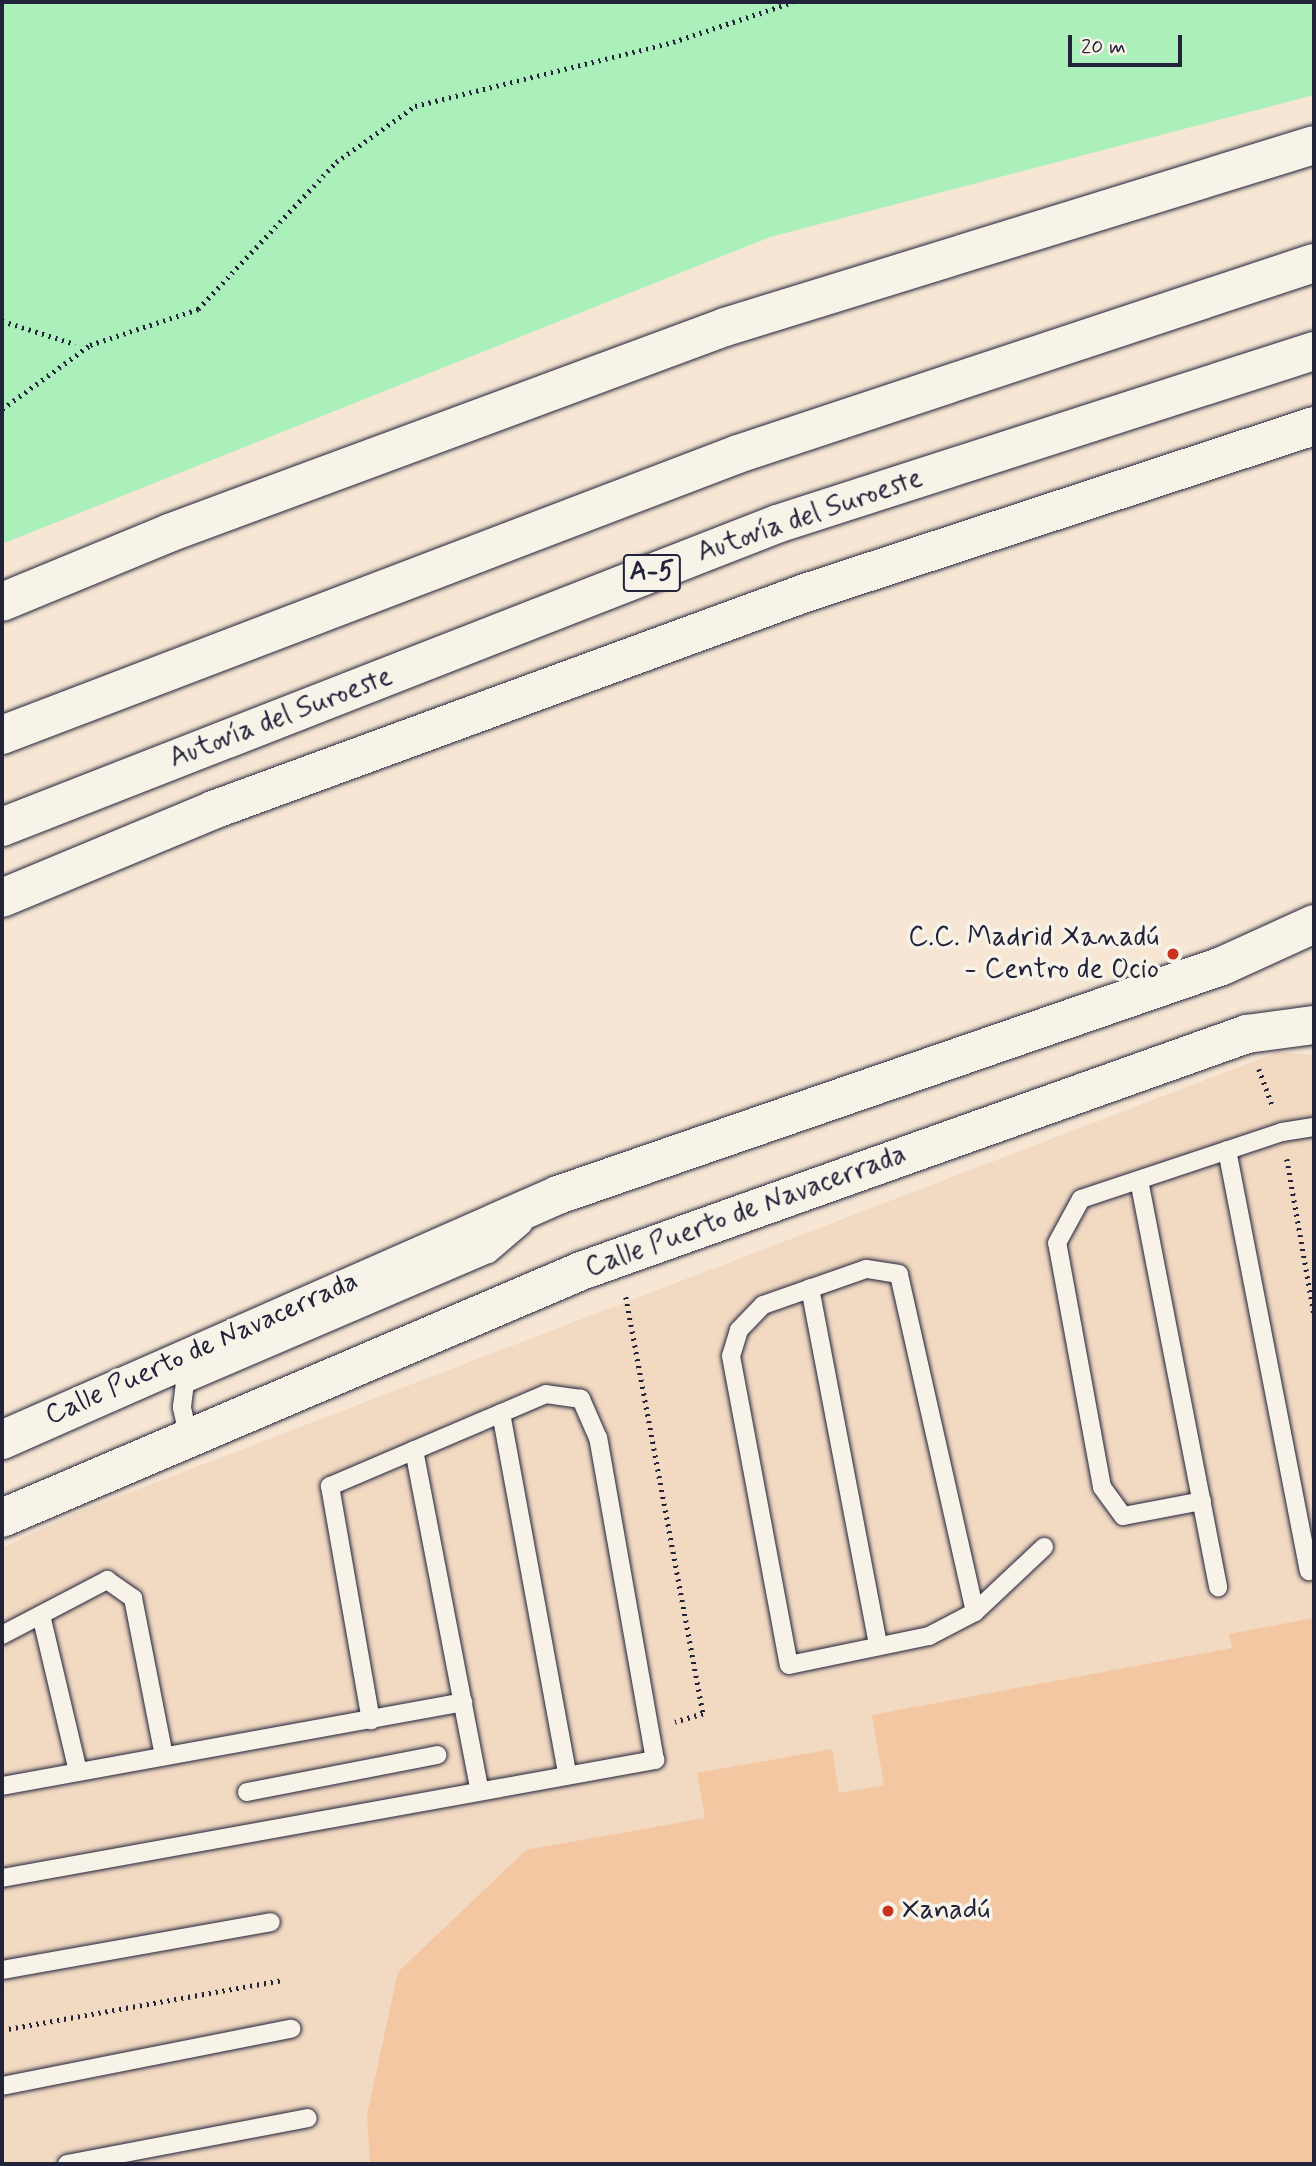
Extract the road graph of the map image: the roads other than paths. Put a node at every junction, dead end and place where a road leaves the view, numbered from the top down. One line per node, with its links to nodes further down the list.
1 (1314, 145): 5 (main road)
2 (1314, 263): 6 (main road)
3 (1314, 351): 7 (main road, Autovía del Suroeste / A-5)
4 (1314, 426): 8 (main road)
5 (2, 602)
6 (2, 735)
7 (2, 827)
8 (2, 898)
9 (1314, 924): 14 (main road, Calle Puerto de Navacerrada)
10 (1314, 1025): 17 (main road, Calle Puerto de Navacerrada)
11 (1314, 1127): 12 (lane)
12 (1227, 1150): 13 (lane); 23 (lane)
13 (1139, 1180): 20 (lane); 20 (lane)
14 (558, 1195): 17 (lane, Calle Puerto de Navacerrada); 18 (main road, Calle Puerto de Navacerrada)
15 (810, 1288): 25 (lane); 28 (lane); 28 (lane)
16 (501, 1413): 19 (lane); 34 (lane); 34 (lane)
17 (188, 1434): 21 (main road, Calle Puerto de Navacerrada)
18 (2, 1440)
19 (414, 1450): 29 (lane); 30 (lane)
20 (1202, 1501): 24 (lane)
21 (2, 1518)
22 (1044, 1547): 25 (lane)
23 (1309, 1571)
24 (1218, 1587)
25 (975, 1612): 28 (lane)
26 (41, 1615): 27 (lane); 32 (lane); 33 (lane)
27 (2, 1635)
28 (877, 1646)
29 (463, 1702): 30 (lane); 36 (lane)
30 (371, 1720): 32 (lane)
31 (437, 1755): 37 (lane)
32 (164, 1756): 33 (lane)
33 (78, 1772): 35 (lane)
34 (567, 1773): 36 (lane)
35 (2, 1786)
36 (479, 1788): 38 (lane)
37 (247, 1792)
38 (2, 1878)
39 (271, 1922): 40 (lane)
40 (2, 1970)
41 (291, 2029): 42 (lane)
42 (2, 2086)
43 (308, 2118): 44 (lane)
44 (67, 2164)

